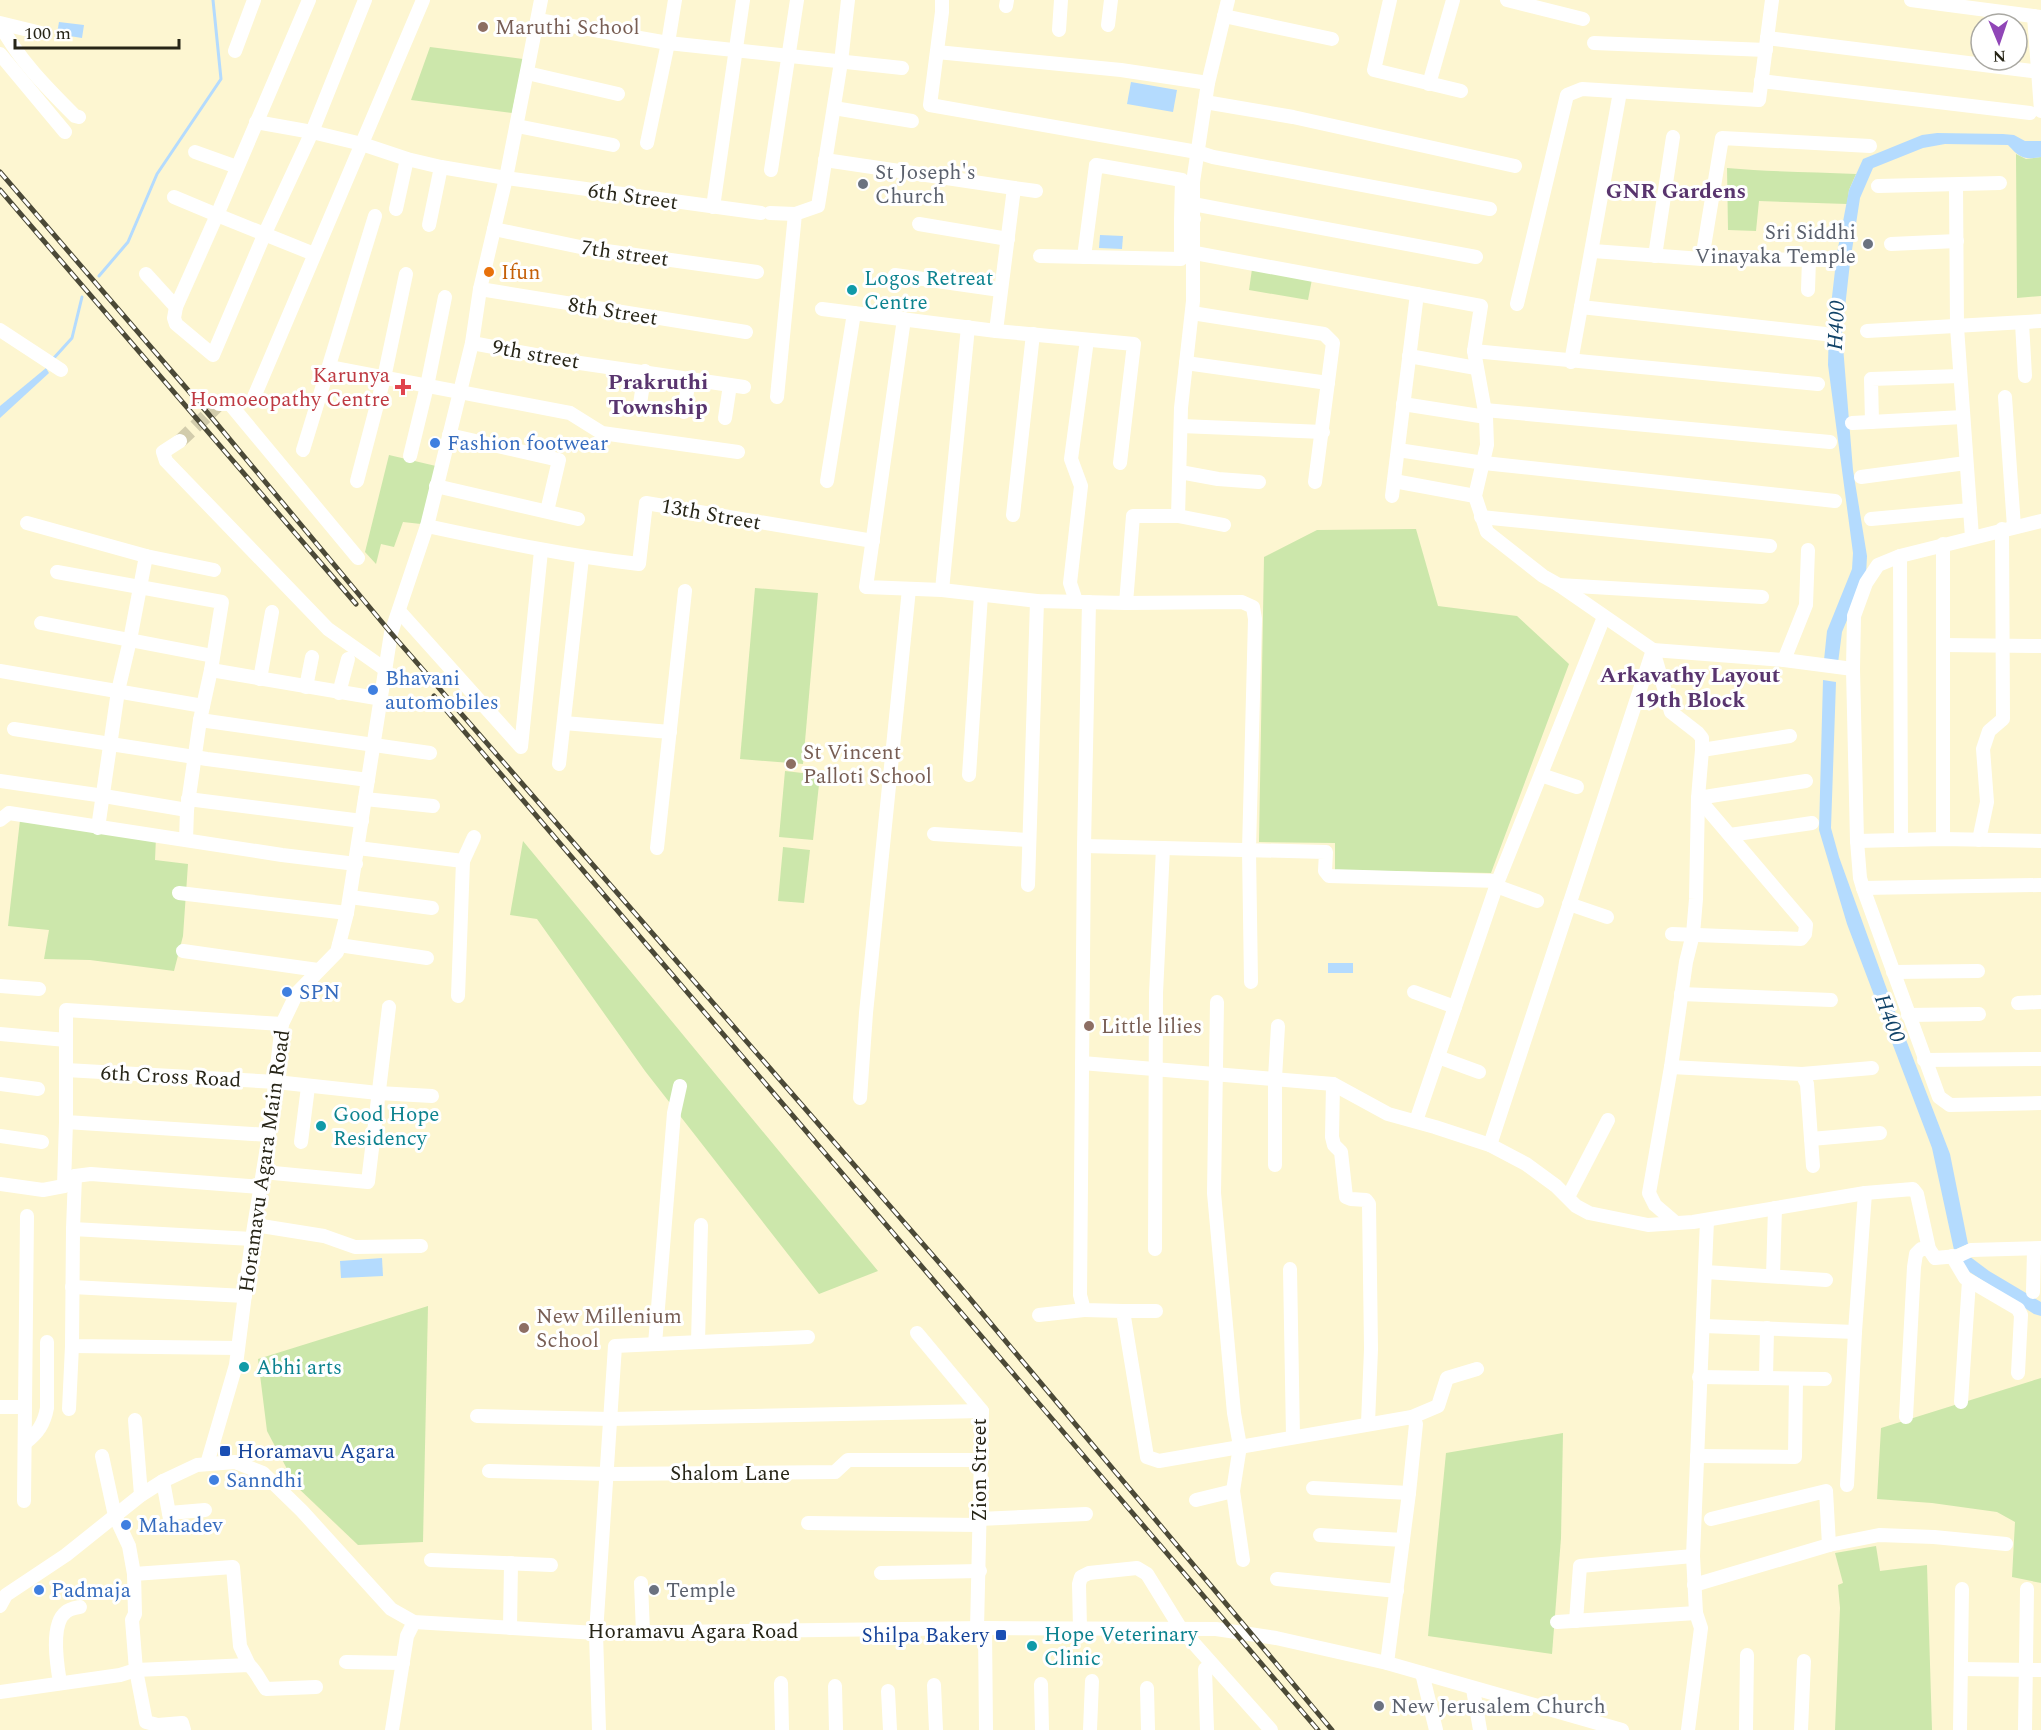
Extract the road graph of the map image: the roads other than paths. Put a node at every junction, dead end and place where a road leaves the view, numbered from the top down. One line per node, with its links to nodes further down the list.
1 (254, 0): 31 (street)
2 (309, 0): 51 (street)
3 (366, 0): 54 (street)
4 (423, 0): 57 (street)
5 (539, 0): 22 (street, Horamavu Agara Main Road)
6 (675, 0): 28 (street)
7 (743, 0): 32 (street)
8 (797, 0): 35 (street)
9 (848, 0): 36 (street)
10 (942, 0): 33 (street)
11 (1061, 0): 25 (street)
12 (1111, 0): 24 (street)
13 (1228, 0): 19 (street)
14 (1390, 0): 42 (street)
15 (1453, 0): 42 (street)
16 (1507, 0): 21 (street)
17 (1772, 0): 30 (street)
18 (1911, 0): 20 (street)
19 (1224, 16): 27 (street); 41 (street)
20 (2037, 16): 48 (street)
21 (1583, 19)
22 (538, 20): 28 (street); 39 (street, Horamavu Agara Main Road)
23 (0, 24): 26 (street); 49 (street)
24 (1108, 25)
25 (1059, 30)
26 (41, 33)
27 (1332, 39)
28 (668, 43): 32 (street); 56 (street)
29 (1594, 43): 30 (street)
30 (1766, 44): 38 (street); 40 (street)
31 (235, 51)
32 (735, 51): 35 (street); 75 (street)
33 (937, 52): 41 (street); 61 (street)
34 (0, 54): 53 (street)
35 (789, 57): 36 (street); 67 (street)
36 (841, 62): 37 (street); 47 (street)
37 (902, 68)
38 (2032, 70)
39 (527, 73): 45 (street); 52 (street, Horamavu Agara Main Road)
40 (1761, 81): 44 (street); 48 (street)
41 (1208, 83): 46 (street)
42 (1429, 84): 43 (street)
43 (1461, 92)
44 (1620, 92): 89 (street); 108 (street)
45 (618, 94)
46 (1205, 102): 61 (street); 64 (street)
47 (834, 108): 50 (street); 63 (street)
48 (2036, 112)
49 (79, 117)
50 (912, 121)
51 (256, 122): 54 (street, 6th Street); 65 (street)
52 (517, 126): 58 (street); 68 (street, Horamavu Agara Main Road)
53 (65, 132)
54 (312, 132): 57 (street, 6th Street); 85 (street)
55 (1673, 137): 93 (street)
56 (647, 143)
57 (362, 144): 62 (street, 6th Street); 91 (street)
58 (613, 146)
59 (1870, 146): 96 (street)
60 (195, 152): 65 (street)
61 (1197, 152): 76 (street); 79 (street)
62 (407, 159): 66 (street, 6th Street); 77 (street)
63 (825, 160): 72 (street); 78 (street)
64 (1515, 166)
65 (237, 167): 80 (street)
66 (441, 167): 68 (street, 6th Street); 83 (street)
67 (771, 170)
68 (506, 178): 75 (street, 6th Street); 84 (street, Horamavu Agara Main Road)
69 (2000, 183): 70 (street)
70 (1956, 184): 71 (street); 87 (street)
71 (1878, 186)
72 (1014, 188): 73 (street); 86 (street)
73 (1036, 191)
74 (174, 197): 80 (street)
75 (713, 207): 78 (street, 6th Street)
76 (1490, 208)
77 (396, 209)
78 (795, 213): 144 (street)
79 (1189, 214): 90 (street); 94 (street); 94 (street); 95 (street)
80 (218, 215): 85 (street); 109 (street)
81 (375, 216): 131 (street)
82 (919, 224): 86 (street)
83 (429, 225)
84 (494, 229): 99 (street, 7th street); 103 (street, Horamavu Agara Main Road)
85 (265, 233): 91 (street); 109 (street)
86 (1008, 239): 104 (street)
87 (1957, 241): 88 (street); 118 (street)
88 (1891, 244)
89 (1593, 251): 93 (street); 110 (street)
90 (1195, 253): 106 (street); 113 (street)
91 (314, 254): 143 (street)
92 (1040, 256): 94 (street)
93 (1655, 256): 96 (street)
94 (1084, 257)
95 (1476, 257)
96 (1702, 259): 97 (street)
97 (1809, 259): 98 (street); 105 (street)
98 (1834, 260)
99 (757, 272)
100 (146, 274): 109 (street)
101 (405, 274): 137 (street)
102 (895, 274): 104 (street)
103 (480, 289): 122 (street, 8th Street); 126 (street, Horamavu Agara Main Road)
104 (1000, 290): 120 (street)
105 (1808, 290)
106 (1417, 294): 127 (street); 128 (street)
107 (445, 297): 141 (street)
108 (1517, 304)
109 (176, 307)
110 (1581, 308): 124 (street); 129 (street)
111 (822, 309): 112 (street)
112 (854, 313): 114 (street); 170 (street)
113 (1192, 313): 130 (street); 139 (street)
114 (904, 319): 117 (street); 191 (street)
115 (2041, 321): 116 (street)
116 (2022, 324): 118 (street); 136 (street)
117 (968, 327): 120 (street); 206 (street)
118 (1957, 327): 121 (street); 135 (street)
119 (0, 330): 133 (street)
120 (996, 331): 123 (street)
121 (1867, 331)
122 (746, 332)
123 (1034, 334): 125 (street); 180 (street)
124 (1825, 334)
125 (1087, 340): 164 (street); 210 (street)
126 (471, 343): 134 (street, 9th street); 142 (street, Horamavu Agara Main Road)
127 (1474, 351): 129 (street); 132 (street)
128 (1409, 356): 132 (street); 148 (street)
129 (1571, 362): 140 (street)
130 (1186, 363): 139 (street); 155 (street)
131 (329, 367): 137 (street); 160 (street)
132 (1476, 368): 150 (street)
133 (61, 370)
134 (645, 371): 138 (street, 9th street); 147 (street)
135 (1960, 376): 151 (street); 153 (street)
136 (2025, 376)
137 (384, 378): 141 (street); 169 (street)
138 (689, 378): 149 (street); 152 (street, 9th street)
139 (1328, 383): 156 (street)
140 (1818, 384)
141 (427, 386): 142 (street); 163 (street)
142 (459, 393): 157 (street, Horamavu Agara Main Road); 162 (street)
143 (254, 397)
144 (777, 397)
145 (2005, 397): 189 (street)
146 (219, 404): 198 (street)
147 (640, 404)
148 (1403, 404): 150 (street); 161 (street)
149 (684, 412)
150 (1485, 413): 159 (street); 165 (street)
151 (1963, 417): 153 (street); 166 (street)
152 (725, 418)
153 (1872, 422): 154 (street)
154 (1852, 423)
155 (1181, 426): 156 (street); 167 (street)
156 (1323, 432): 173 (street)
157 (449, 435): 174 (street, Horamavu Agara Main Road); 179 (street)
158 (180, 441): 226 (street)
159 (1830, 442)
160 (303, 450)
161 (1398, 450): 165 (street); 171 (street)
162 (738, 452)
163 (410, 456)
164 (1120, 463)
165 (1484, 463): 176 (street); 177 (street)
166 (1966, 463): 168 (street); 178 (street)
167 (1180, 472): 172 (street); 181 (street)
168 (1861, 477)
169 (357, 481)
170 (826, 481)
171 (1394, 481): 175 (street); 176 (street)
172 (1259, 482)
173 (1316, 482)
174 (436, 486): 179 (street); 188 (street, Horamavu Agara Main Road)
175 (1392, 496)
176 (1475, 496): 182 (street)
177 (1835, 501)
178 (1970, 510): 184 (street); 190 (street)
179 (547, 511): 183 (street)
180 (1013, 515)
181 (1178, 516): 187 (street); 211 (street)
182 (1481, 517): 193 (street); 202 (street)
183 (578, 519)
184 (1871, 519)
185 (2041, 521): 189 (street)
186 (27, 523): 196 (street)
187 (1224, 525)
188 (427, 526): 195 (street, 13th Street); 212 (street, Horamavu Agara Main Road)
189 (2008, 528): 190 (street); 219 (street)
190 (1972, 537): 192 (street)
191 (873, 541): 199 (street, 13th Street); 204 (street)
192 (1943, 544): 197 (street); 217 (street)
193 (1770, 546)
194 (1808, 550): 223 (street)
195 (542, 551): 199 (street, 13th Street); 212 (street)
196 (146, 556): 200 (street); 203 (street)
197 (1900, 556): 225 (street); 266 (street)
198 (358, 558)
199 (582, 558): 235 (street)
200 (214, 570)
201 (57, 572): 203 (street)
202 (1559, 585): 208 (street); 214 (street)
203 (140, 588): 216 (street); 224 (street)
204 (909, 589): 206 (street); 334 (street)
205 (685, 591): 237 (street)
206 (942, 591): 207 (street)
207 (981, 595): 209 (street); 245 (street)
208 (1762, 597)
209 (1037, 601): 210 (street); 265 (street)
210 (1083, 602): 211 (street); 270 (street)
211 (1126, 603): 274 (street)
212 (399, 611): 226 (street, Horamavu Agara Main Road)
213 (272, 612): 228 (street)
214 (1604, 617): 220 (street); 246 (street)
215 (41, 623): 216 (street)
216 (130, 640): 224 (street); 230 (street)
217 (1943, 645): 219 (street); 263 (street)
218 (2041, 646): 219 (street)
219 (2004, 647): 267 (street)
220 (1653, 650): 223 (street); 241 (street); 284 (street)
221 (312, 657): 229 (street)
222 (348, 659): 231 (street)
223 (1784, 660): 225 (street)
224 (212, 663): 228 (street); 233 (street)
225 (1848, 668): 268 (street)
226 (386, 670): 232 (street, Horamavu Agara Main Road)
227 (0, 671): 230 (street)
228 (260, 679): 229 (street)
229 (306, 687): 231 (street)
230 (118, 691): 233 (street); 239 (street)
231 (339, 693): 232 (street)
232 (382, 699): 240 (street, Horamavu Agara Main Road)
233 (203, 706): 234 (street)
234 (200, 720): 240 (street); 243 (street)
235 (564, 723): 237 (street); 244 (street)
236 (14, 729): 239 (street)
237 (669, 732): 272 (street)
238 (1790, 736): 241 (street)
239 (110, 744): 243 (street); 251 (street)
240 (374, 744): 242 (street); 247 (street, Horamavu Agara Main Road)
241 (1702, 750): 252 (street)
242 (430, 753)
243 (193, 756): 247 (street); 254 (street)
244 (559, 764)
245 (969, 775)
246 (1540, 775): 250 (street); 277 (street)
247 (368, 780): 253 (street, Horamavu Agara Main Road)
248 (0, 781): 251 (street)
249 (1806, 781): 252 (street)
250 (1577, 787)
251 (104, 796): 254 (street); 259 (street)
252 (1698, 798): 261 (street); 289 (street)
253 (365, 799): 255 (street); 257 (street, Horamavu Agara Main Road)
254 (188, 805): 257 (street); 264 (street)
255 (433, 806)
256 (0, 820): 259 (street)
257 (362, 821): 271 (street, Horamavu Agara Main Road)
258 (1812, 823): 261 (street)
259 (98, 828): 264 (street)
260 (934, 834): 265 (street)
261 (1730, 835): 289 (street)
262 (474, 837): 275 (street)
263 (1943, 839): 266 (street); 267 (street)
264 (186, 840): 276 (street)
265 (1028, 840): 278 (street)
266 (1901, 840): 268 (street)
267 (1979, 840): 269 (street)
268 (1857, 841): 280 (street)
269 (2041, 841)
270 (1084, 846): 273 (street); 317 (street)
271 (358, 848): 275 (street); 276 (street, Horamavu Agara Main Road)
272 (657, 848)
273 (1163, 848): 274 (street); 320 (street)
274 (1249, 850): 277 (street); 296 (street)
275 (462, 861): 301 (street)
276 (356, 864): 282 (street, Horamavu Agara Main Road)
277 (1497, 883): 283 (street); 307 (street)
278 (1028, 885)
279 (2041, 885): 280 (street)
280 (1863, 888): 295 (street)
281 (179, 893): 286 (street)
282 (350, 897): 285 (street); 286 (street, Horamavu Agara Main Road)
283 (1537, 901)
284 (1569, 904): 287 (street); 345 (street)
285 (432, 908)
286 (347, 913): 290 (street, Horamavu Agara Main Road)
287 (1607, 917)
288 (1672, 934): 289 (street)
289 (1693, 934): 300 (street)
290 (339, 945): 292 (street); 293 (street, Horamavu Agara Main Road)
291 (183, 951): 293 (street)
292 (428, 958)
293 (318, 970): 310 (street, Horamavu Agara Main Road)
294 (1978, 971): 295 (street)
295 (1893, 972): 309 (street)
296 (1251, 982)
297 (0, 986): 298 (street)
298 (39, 988)
299 (1414, 992): 307 (street)
300 (1681, 994): 302 (street); 318 (street)
301 (458, 996)
302 (1831, 1000)
303 (1217, 1002): 323 (street)
304 (2041, 1002): 305 (street)
305 (2018, 1004)
306 (389, 1007): 332 (street)
307 (1455, 1007): 314 (street)
308 (1979, 1014): 309 (street)
309 (1908, 1015): 316 (street)
310 (282, 1024): 313 (street); 326 (street, Horamavu Agara Main Road)
311 (1278, 1026): 325 (street)
312 (0, 1034): 313 (street)
313 (66, 1040): 321 (street)
314 (1438, 1057): 322 (street); 337 (street)
315 (2041, 1059): 316 (street)
316 (1924, 1060): 335 (street)
317 (1082, 1063): 320 (street); 376 (street)
318 (1671, 1067): 324 (street); 358 (street)
319 (1872, 1068): 324 (street)
320 (1155, 1069): 323 (street); 366 (street)
321 (66, 1070): 326 (street, 6th Cross Road); 338 (street)
322 (1479, 1072)
323 (1217, 1073): 325 (street); 409 (street)
324 (1802, 1074): 342 (street)
325 (1275, 1078): 328 (street); 346 (street)
326 (276, 1082): 330 (street, 6th Cross Road); 340 (street, Horamavu Agara Main Road)
327 (0, 1084): 331 (street)
328 (1333, 1084): 337 (street); 406 (street)
329 (680, 1086): 387 (street)
330 (309, 1087): 332 (street, 6th Cross Road); 344 (street)
331 (38, 1089)
332 (378, 1093): 333 (street, 6th Cross Road); 348 (street)
333 (432, 1096)
334 (860, 1098)
335 (2041, 1103)
336 (1608, 1120): 354 (street)
337 (1416, 1121): 345 (street)
338 (66, 1122): 340 (street); 351 (street)
339 (1880, 1133): 342 (street)
340 (269, 1135): 348 (street, Horamavu Agara Main Road)
341 (0, 1136): 343 (street)
342 (1811, 1139): 347 (street)
343 (42, 1142)
344 (301, 1142)
345 (1490, 1145): 354 (street)
346 (1275, 1165)
347 (1813, 1166)
348 (263, 1172): 352 (street, Horamavu Agara Main Road)
349 (75, 1176): 351 (street); 352 (street); 361 (street)
350 (0, 1184): 351 (street)
351 (64, 1185)
352 (261, 1187): 359 (street, Horamavu Agara Main Road)
353 (1865, 1193): 355 (street); 364 (street); 382 (street)
354 (1568, 1197): 358 (street)
355 (1775, 1208): 357 (street); 370 (street)
356 (27, 1216): 398 (street)
357 (1707, 1220): 358 (street); 369 (street)
358 (1676, 1223)
359 (255, 1225): 362 (street, Horamavu Agara Main Road); 363 (street)
360 (700, 1225): 386 (street)
361 (73, 1228): 362 (street); 373 (street)
362 (252, 1239): 375 (street, Horamavu Agara Main Road)
363 (421, 1246)
364 (1929, 1249): 367 (street); 403 (street)
365 (2037, 1249): 367 (street); 374 (street)
366 (1155, 1250)
367 (1960, 1254): 372 (street)
368 (1290, 1269): 407 (street)
369 (1706, 1272): 370 (street); 380 (street)
370 (1773, 1276): 371 (street)
371 (1826, 1280)
372 (1969, 1281): 391 (street); 396 (street)
373 (72, 1287): 375 (street); 388 (street)
374 (2033, 1292)
375 (245, 1296): 389 (street, Horamavu Agara Main Road)
376 (1084, 1310): 377 (street); 379 (street)
377 (1123, 1311): 378 (street); 409 (street)
378 (1156, 1311)
379 (1039, 1315)
380 (1704, 1326): 381 (street); 392 (street)
381 (1767, 1328): 382 (street); 393 (street)
382 (1855, 1332): 417 (street)
383 (917, 1334): 400 (street, Zion Street)
384 (808, 1336): 386 (street)
385 (47, 1342): 408 (street)
386 (698, 1342): 387 (street)
387 (655, 1344): 404 (street)
388 (72, 1346): 389 (street); 399 (street)
389 (238, 1348): 413 (street, Horamavu Agara Main Road)
390 (1477, 1369): 402 (street)
391 (2018, 1373)
392 (1699, 1377): 393 (street); 411 (street)
393 (1766, 1378): 394 (street)
394 (1796, 1379): 395 (street); 411 (street)
395 (1825, 1379)
396 (1961, 1402)
397 (0, 1407): 398 (street)
398 (25, 1407): 408 (street)
399 (69, 1409)
400 (982, 1411): 404 (street); 412 (street, Zion Street)
401 (477, 1416): 404 (street)
402 (1412, 1417): 406 (street); 420 (street)
403 (1906, 1417)
404 (611, 1419): 415 (street)
405 (135, 1420): 421 (street)
406 (1368, 1423): 407 (street)
407 (1293, 1436): 409 (street)
408 (25, 1443): 423 (street)
409 (1240, 1446): 419 (street)
410 (102, 1456): 426 (street)
411 (1697, 1456): 434 (street)
412 (981, 1460): 415 (street, Shalom Lane); 428 (street, Zion Street)
413 (207, 1464): 416 (street); 452 (street, Horamavu Agara Road)
414 (489, 1471): 415 (street, Shalom Lane)
415 (608, 1474): 459 (street)
416 (163, 1480): 421 (street); 424 (street)
417 (1847, 1485)
418 (1313, 1488): 420 (street)
419 (1233, 1491): 422 (street); 436 (street)
420 (1409, 1493): 431 (street)
421 (141, 1495): 426 (street)
422 (1196, 1500)
423 (24, 1501)
424 (205, 1510)
425 (1086, 1514): 428 (street)
426 (115, 1516): 441 (street); 448 (street)
427 (1711, 1519): 433 (street)
428 (979, 1522): 429 (street); 439 (street, Zion Street)
429 (808, 1523)
430 (1320, 1535): 431 (street)
431 (1403, 1540): 447 (street)
432 (2006, 1544): 433 (street)
433 (1829, 1545): 444 (street)
434 (1693, 1556): 444 (street); 451 (street)
435 (431, 1560): 437 (street)
436 (1243, 1560)
437 (511, 1563): 438 (street); 454 (street)
438 (551, 1565)
439 (980, 1571): 440 (street); 456 (street, Zion Street)
440 (881, 1573)
441 (134, 1574): 465 (street); 468 (street)
442 (1277, 1579): 447 (street)
443 (641, 1582): 458 (street)
444 (1694, 1585): 450 (street)
445 (1962, 1589): 467 (street)
446 (2027, 1589): 469 (street)
447 (1397, 1591): 464 (street)
448 (1, 1598)
449 (80, 1607): 473 (street)
450 (1696, 1613): 451 (street); 500 (street)
451 (1576, 1621): 453 (street)
452 (414, 1622): 454 (street, Horamavu Agara Road); 463 (street)
453 (1557, 1622)
454 (510, 1628): 459 (street, Horamavu Agara Road)
455 (1080, 1628): 456 (street, Horamavu Agara Road); 457 (street, Horamavu Agara Road); 457 (street)
456 (981, 1629): 458 (street, Horamavu Agara Road); 491 (street, Zion Street)
457 (1181, 1629): 464 (street, Horamavu Agara Road); 496 (street)
458 (643, 1632): 459 (street, Horamavu Agara Road)
459 (596, 1633): 486 (street)
460 (1747, 1655): 501 (street)
461 (1804, 1661): 502 (street)
462 (346, 1662): 463 (street)
463 (403, 1663): 485 (street)
464 (1387, 1663): 471 (street)
465 (249, 1665): 468 (street); 478 (street)
466 (1205, 1669): 495 (street)
467 (1961, 1669): 469 (street); 503 (street)
468 (136, 1670): 473 (street); 483 (street)
469 (2026, 1670): 470 (street); 504 (street)
470 (2041, 1670)
471 (1422, 1673): 480 (street); 497 (street)
472 (1092, 1681): 493 (street)
473 (60, 1683): 482 (street)
474 (781, 1683): 487 (street)
475 (1041, 1684): 492 (street)
476 (934, 1685): 490 (street)
477 (835, 1686): 488 (street)
478 (316, 1687)
479 (1147, 1688): 494 (street)
480 (1473, 1689): 498 (street); 499 (street)
481 (888, 1691): 489 (street)
482 (0, 1692)
483 (158, 1727): 484 (street)
484 (184, 1730)
485 (392, 1730)
486 (599, 1730)
487 (782, 1730)
488 (836, 1730)
489 (890, 1730)
490 (936, 1730)
491 (986, 1730)
492 (1042, 1730)
493 (1090, 1730)
494 (1148, 1730)
495 (1207, 1730)
496 (1271, 1730)
497 (1436, 1730)
498 (1480, 1730)
499 (1622, 1730)
500 (1688, 1730)
501 (1746, 1730)
502 (1801, 1730)
503 (1960, 1730)
504 (2025, 1730)

